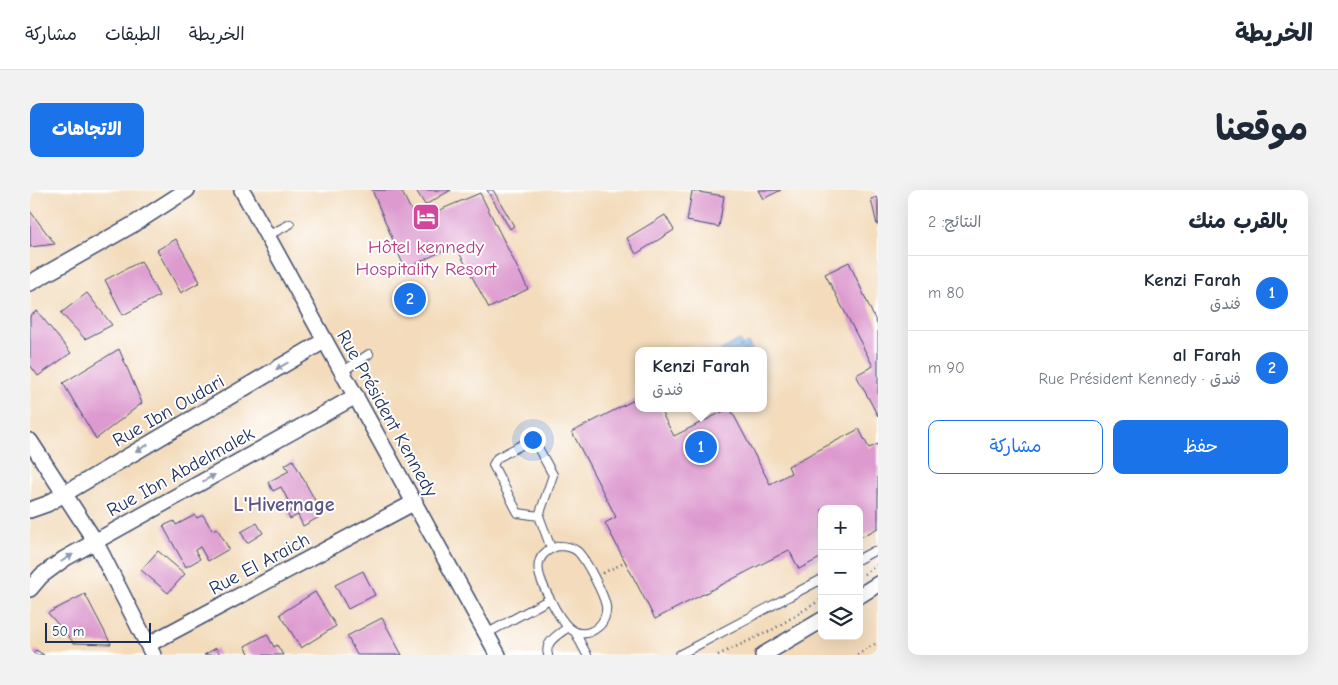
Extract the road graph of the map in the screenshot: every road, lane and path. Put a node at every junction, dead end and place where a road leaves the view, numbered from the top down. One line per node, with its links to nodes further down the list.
1 (188, 190): 5 (street)
2 (242, 190): 4 (street, Rue Président Kennedy)
3 (290, 224): 4 (lane)
4 (267, 236): 6 (street, Rue Président Kennedy)
5 (30, 283)
6 (324, 341): 8 (street, Rue Président Kennedy); 11 (street, Rue Ibn Oudari, one-way to 11)
7 (369, 354): 8 (lane)
8 (342, 372): 9 (street, Rue Président Kennedy)
9 (356, 396): 12 (street, Rue Président Kennedy); 15 (street, Rue Ibn Abdelmalek, one-way to 9)
10 (30, 441): 11 (street)
11 (63, 494): 13 (street, Rue Ibn Oudari); 15 (street)
12 (415, 502): 32 (street, Rue Président Kennedy); 34 (street, Rue El Araich)
13 (30, 510)
14 (539, 516): 14 (lane); 16 (lane)
15 (95, 541): 25 (street, Rue Ibn Abdelmalek, one-way to 15); 34 (street)
16 (551, 548): 22 (lane); 27 (lane)
17 (874, 551): 18 (lane)
18 (863, 557)
19 (626, 562): 22 (path)
20 (878, 564): 21 (path)
21 (863, 575)
22 (593, 578): 31 (lane)
23 (818, 581): 38 (lane)
24 (878, 584): 26 (street)
25 (30, 589)
26 (861, 595)
27 (550, 599): 30 (lane); 32 (lane)
28 (818, 601): 39 (path)
29 (818, 622): 40 (street)
30 (567, 628): 31 (lane); 36 (lane)
31 (575, 632): 37 (lane)
32 (486, 634): 35 (street, Rue Président Kennedy)
33 (878, 642): 41 (path)
34 (151, 650)
35 (494, 654)
36 (548, 655)
37 (587, 655)
38 (679, 655)
39 (718, 655)
40 (763, 655)
41 (857, 655)

